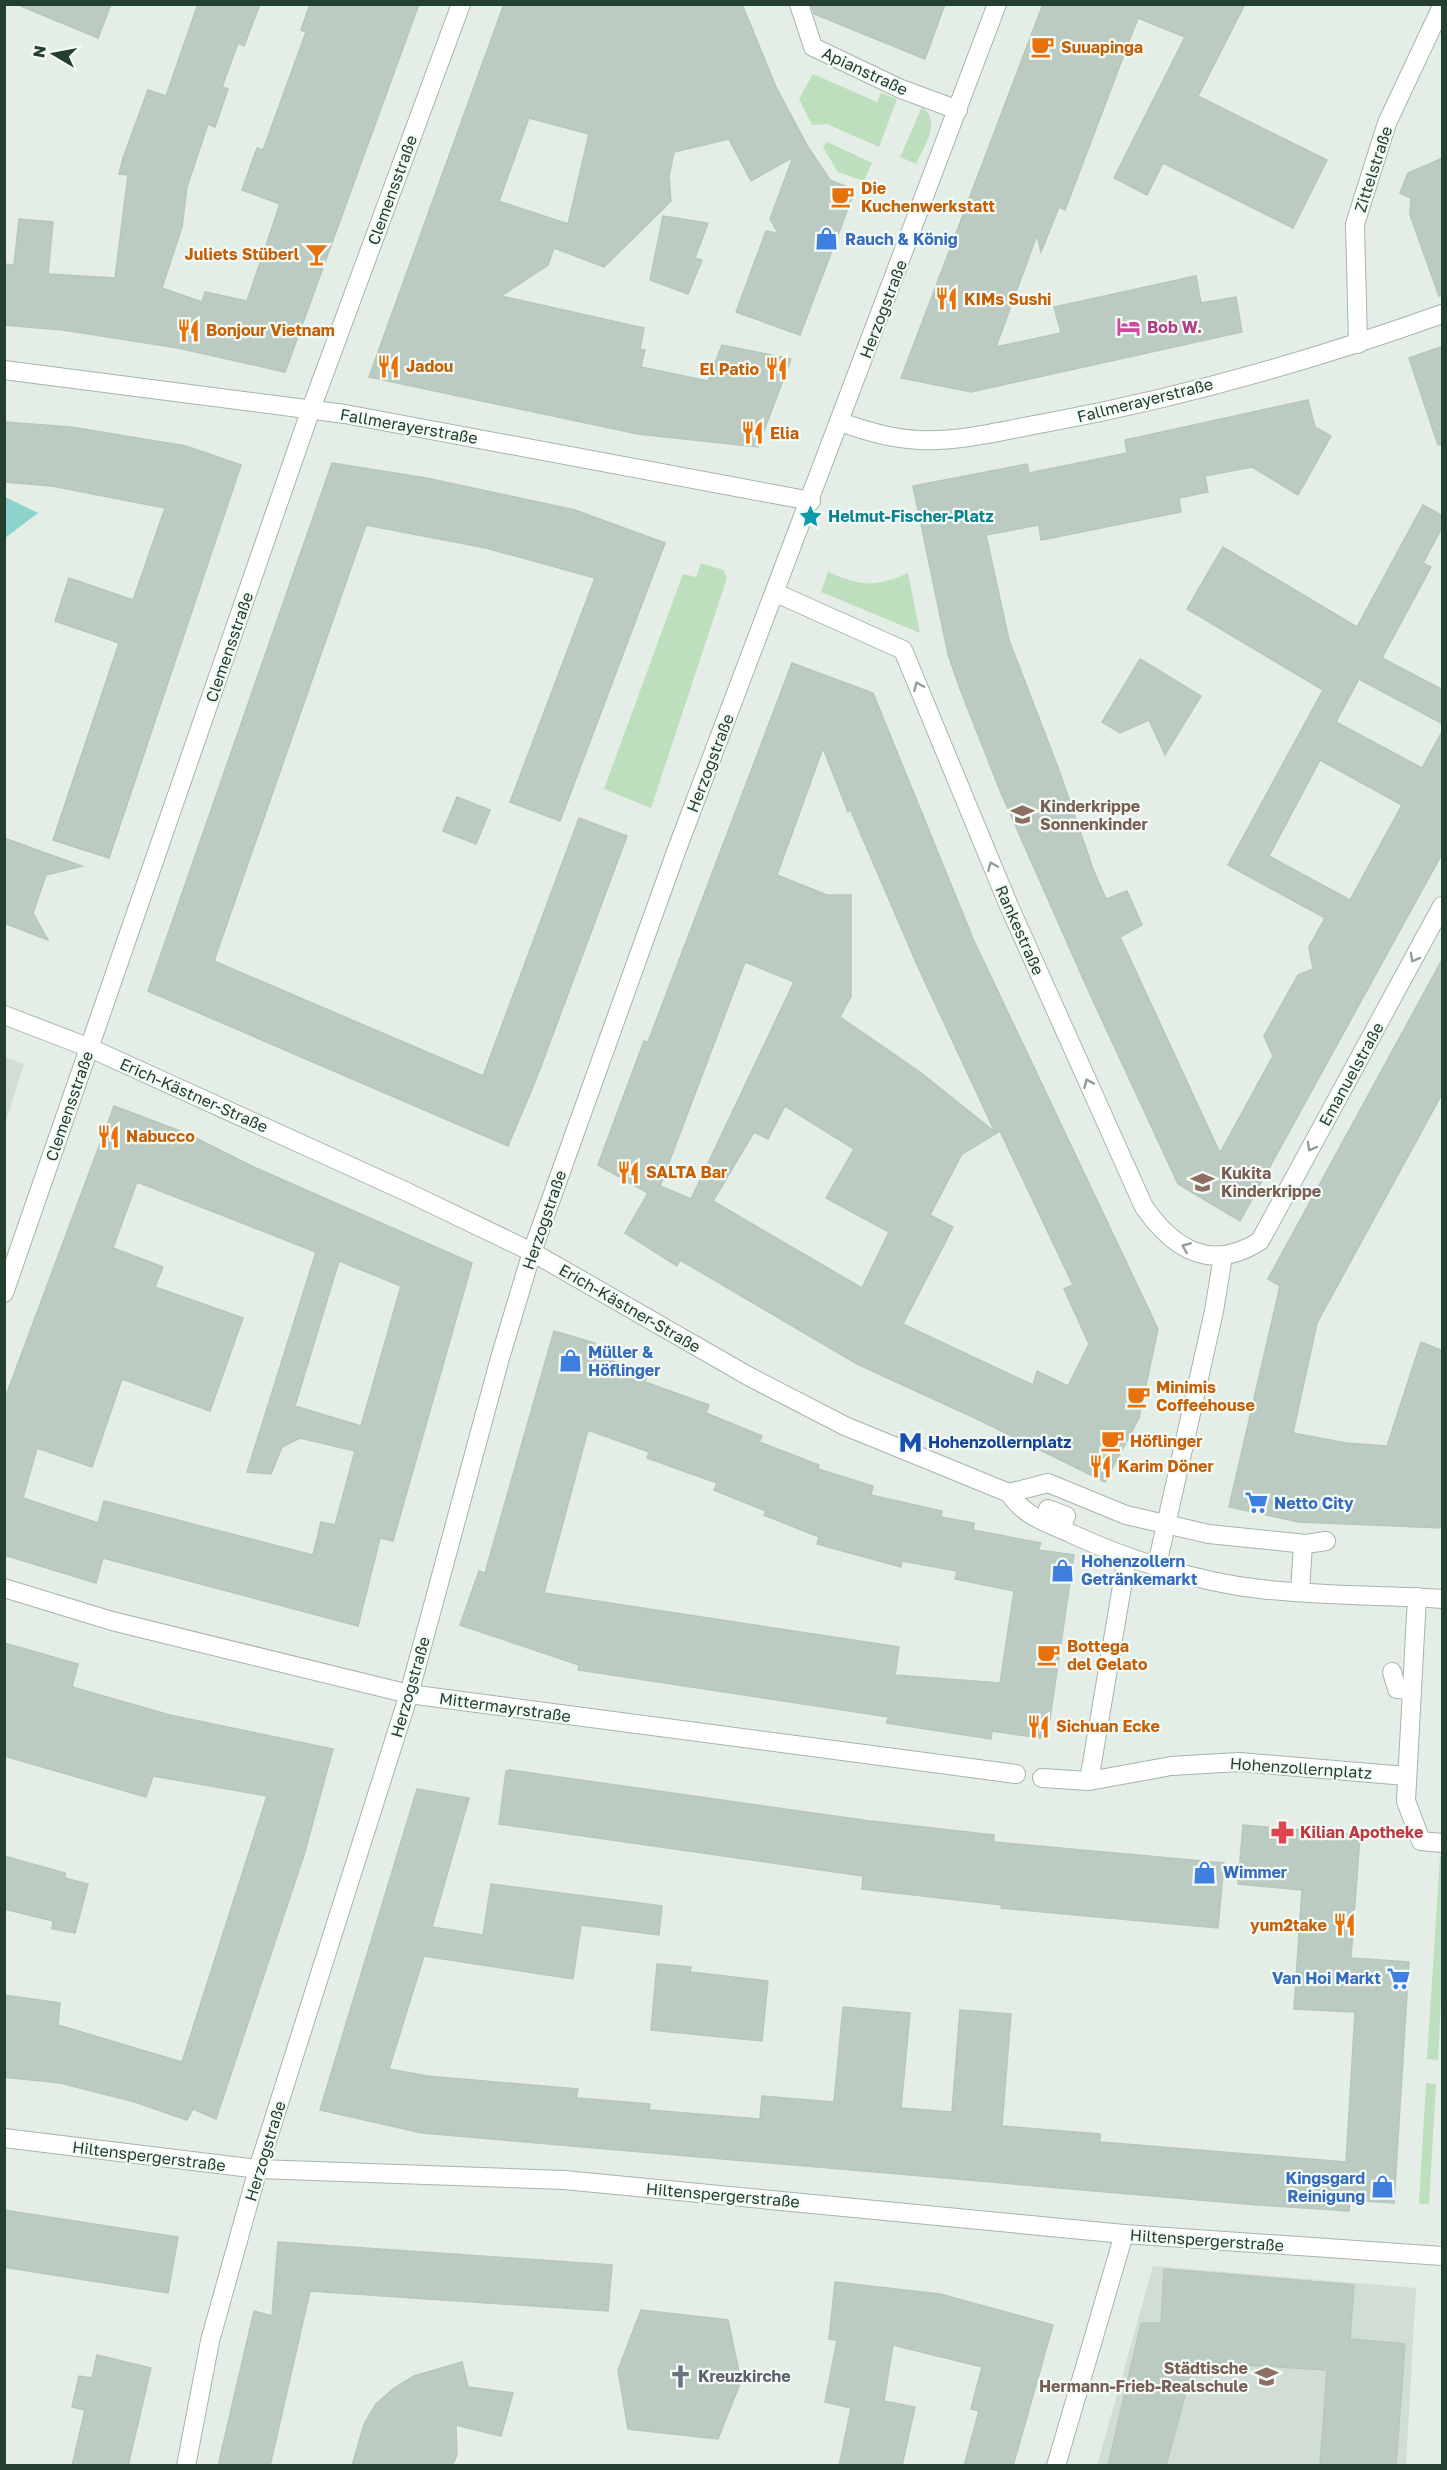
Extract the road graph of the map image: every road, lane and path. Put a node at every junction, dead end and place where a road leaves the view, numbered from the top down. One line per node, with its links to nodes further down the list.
1 (461, 4): 9 (street, Clemensstraße)
2 (799, 4): 5 (street, Apianstraße)
3 (997, 4): 5 (street, Herzogstraße)
4 (1443, 6): 7 (street, Zittelstraße)
5 (958, 110): 10 (street, Herzogstraße)
6 (1443, 314): 7 (street, Fallmerayerstraße)
7 (1358, 344): 10 (street, Fallmerayerstraße)
8 (4, 369): 9 (street, Fallmerayerstraße)
9 (311, 409): 11 (street, Fallmerayerstraße); 15 (street, Clemensstraße)
10 (840, 422): 11 (street, Herzogstraße)
11 (811, 501): 12 (street, Herzogstraße)
12 (776, 593): 17 (street, Herzogstraße); 18 (street, Rankestraße, one-way to 12)
13 (1443, 906): 16 (street, Emanuelstraße, one-way to 16)
14 (4, 1015): 15 (street, Erich-Kästner-Straße)
15 (90, 1048): 17 (street, Erich-Kästner-Straße); 19 (street, Clemensstraße)
16 (1260, 1241): 18 (street, Rankestraße)
17 (532, 1252): 20 (street, Erich-Kästner-Straße); 32 (street, Herzogstraße)
18 (1223, 1256): 22 (street)
19 (4, 1293)
20 (1008, 1493): 22 (street); 23 (street, Erich-Kästner-Straße)
21 (1048, 1509): 23 (street)
22 (1166, 1525): 24 (street); 27 (street)
23 (1061, 1529): 26 (street, Erich-Kästner-Straße)
24 (1305, 1544): 25 (street); 29 (street)
25 (1326, 1546)
26 (1127, 1557): 27 (street); 36 (street)
27 (1157, 1565): 29 (street)
28 (4, 1588): 32 (street, Mittermayrstraße)
29 (1300, 1592): 30 (street)
30 (1417, 1597): 31 (street); 34 (street)
31 (1443, 1599)
32 (409, 1694): 33 (street, Mittermayrstraße); 39 (street, Herzogstraße)
33 (1016, 1774)
34 (1406, 1776): 36 (street, Hohenzollernplatz); 37 (street)
35 (1042, 1778): 36 (street, Hohenzollernplatz)
36 (1089, 1781)
37 (1443, 1843)
38 (4, 2138): 39 (street, Hiltenspergerstraße)
39 (258, 2169): 40 (street, Hiltenspergerstraße); 42 (street, Herzogstraße)
40 (1124, 2234): 41 (street, Hiltenspergerstraße); 43 (street)
41 (1443, 2256)
42 (186, 2466)
43 (1056, 2466)

